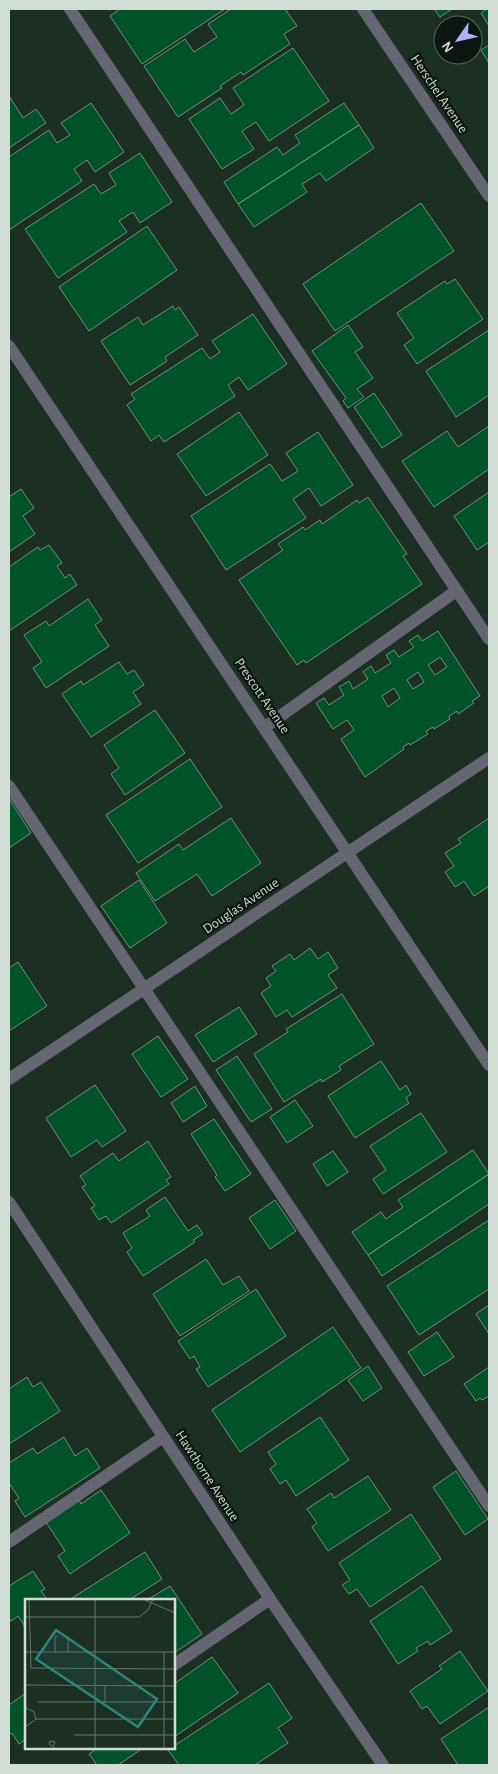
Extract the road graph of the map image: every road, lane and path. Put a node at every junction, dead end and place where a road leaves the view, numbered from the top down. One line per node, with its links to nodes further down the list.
1 (70, 9): 5 (street)
2 (363, 9): 3 (street, Herschel Avenue)
3 (489, 196)
4 (9, 346): 7 (street, Prescott Avenue)
5 (456, 591): 6 (street); 7 (street)
6 (489, 639)
7 (265, 727): 10 (street, Prescott Avenue)
8 (489, 758): 10 (street, Douglas Avenue)
9 (9, 786): 11 (street)
10 (348, 852): 11 (street, Douglas Avenue); 12 (street, Prescott Avenue)
11 (144, 989): 13 (street, Douglas Avenue); 16 (street)
12 (489, 1065)
13 (9, 1079)
14 (9, 1202): 15 (street, Hawthorne Avenue)
15 (164, 1437): 17 (street); 18 (street, Hawthorne Avenue)
16 (489, 1506)
17 (9, 1542)
18 (270, 1599): 19 (street); 20 (street, Hawthorne Avenue)
19 (175, 1665)
20 (383, 1765)

